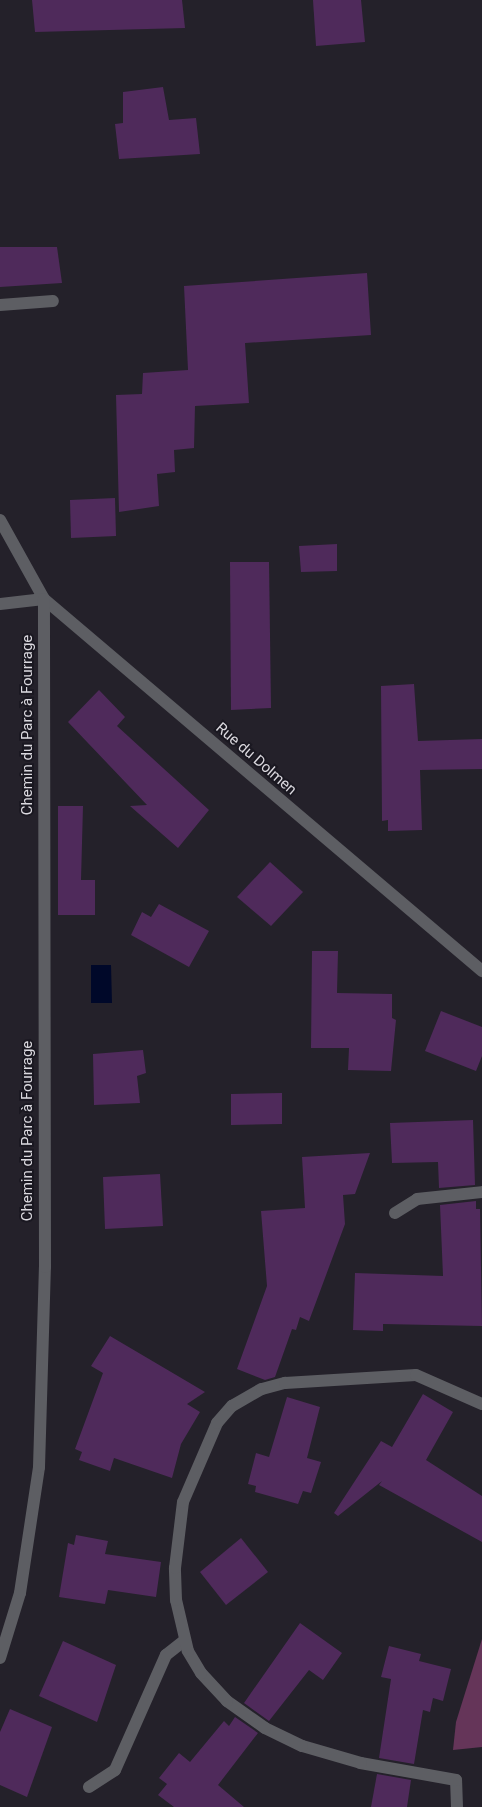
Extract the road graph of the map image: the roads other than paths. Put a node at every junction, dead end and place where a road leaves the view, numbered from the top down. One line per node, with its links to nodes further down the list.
1 (53, 301): 2 (street)
2 (0, 305)
3 (0, 520): 4 (street)
4 (44, 599): 5 (street); 6 (street, Rue du Dolmen); 11 (street, Chemin du Parc à Fourrage)
5 (0, 604)
6 (482, 970)
7 (482, 1192): 8 (street)
8 (395, 1213)
9 (482, 1404): 10 (street)
10 (184, 1641): 12 (street); 13 (street)
11 (0, 1658)
12 (89, 1788)
13 (457, 1807)

